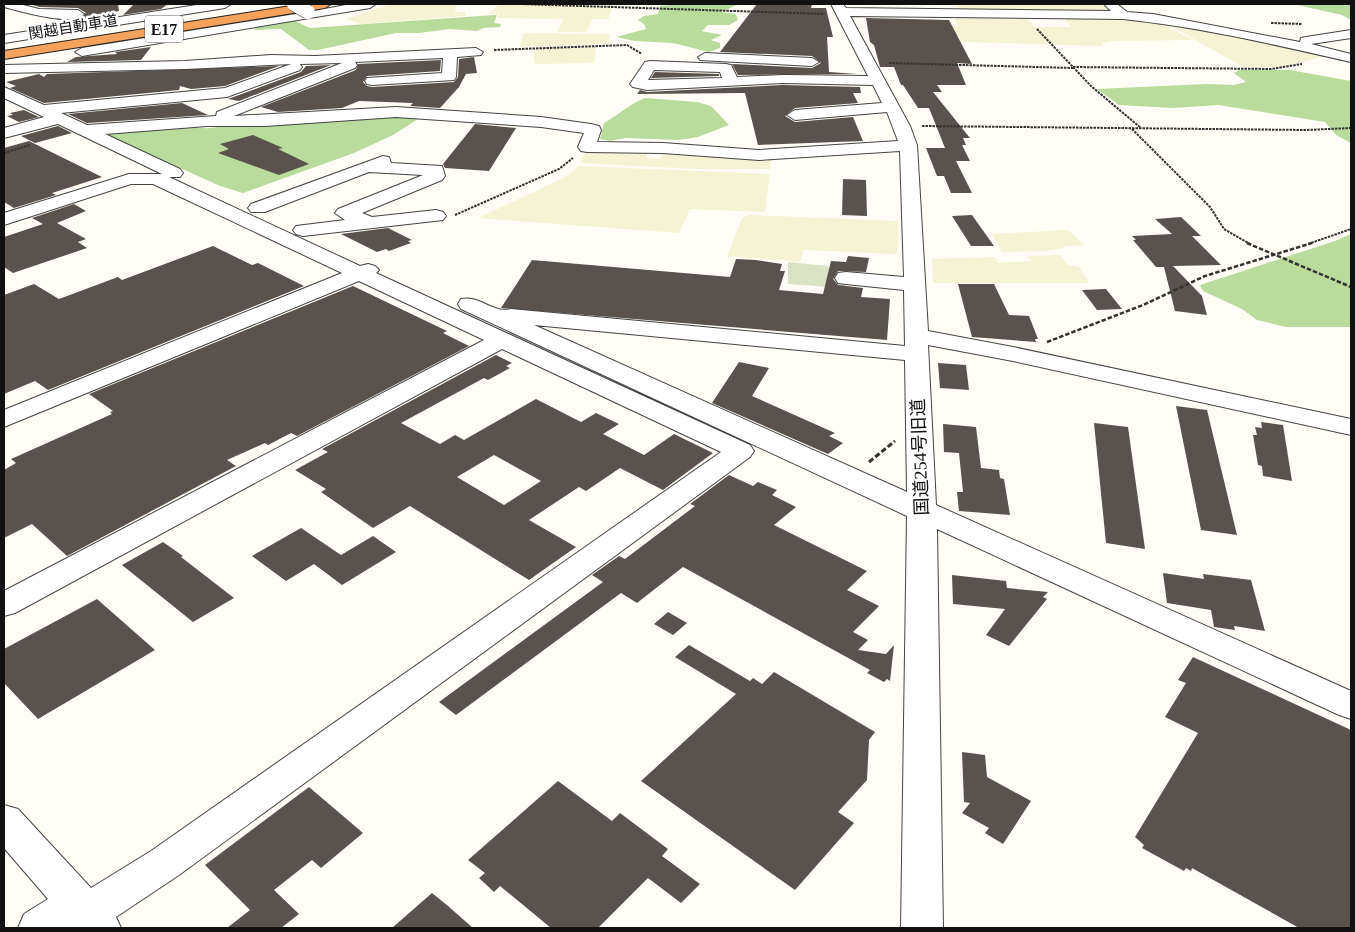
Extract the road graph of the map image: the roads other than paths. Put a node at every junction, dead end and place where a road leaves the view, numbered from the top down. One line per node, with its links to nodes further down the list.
1 (6, 4): 11 (street)
2 (52, 4): 11 (street)
3 (64, 4): 14 (street)
4 (225, 4): 10 (street)
5 (284, 4): 24 (highway, 関越自動車道 / E17)
6 (294, 4): 16 (street, bridge)
7 (324, 4): 27 (highway, 関越自動車道 / E17)
8 (370, 4): 16 (street)
9 (1110, 4): 17 (street)
10 (205, 6): 18 (street)
11 (19, 7): 12 (street); 14 (street)
12 (4, 9)
13 (840, 10): 17 (street); 40 (street, 国道254号旧道)
14 (39, 13): 15 (street); 19 (street)
15 (83, 14): 18 (street); 20 (street)
16 (309, 14): 25 (street)
17 (1123, 15): 23 (street)
18 (154, 16): 22 (street)
19 (4, 18)
20 (4, 32)
21 (1351, 34): 23 (street)
22 (4, 39)
23 (1287, 43): 28 (street)
24 (4, 48)
25 (82, 52): 34 (street); 39 (street)
26 (476, 52): 30 (street)
27 (4, 55)
28 (1345, 56)
29 (373, 57): 30 (street); 32 (street); 38 (street)
30 (450, 57): 38 (street); 42 (street)
31 (650, 58): 40 (street); 46 (street); 46 (street)
32 (315, 60): 33 (street); 41 (street)
33 (232, 64): 36 (street); 49 (street)
34 (113, 65): 35 (street); 37 (street)
35 (139, 65): 36 (street); 51 (street)
36 (186, 65): 50 (street)
37 (92, 66): 39 (street); 43 (street)
38 (350, 66): 44 (street)
39 (4, 67)
40 (869, 69): 46 (street); 60 (street, 国道254号旧道)
41 (276, 74): 44 (street); 49 (street)
42 (407, 79): 45 (street); 54 (street)
43 (79, 80)
44 (311, 81): 47 (street); 57 (street)
45 (372, 81)
46 (731, 82)
47 (339, 87)
48 (4, 92): 53 (street)
49 (212, 94): 50 (street)
50 (162, 99): 51 (street); 59 (street)
51 (109, 102): 53 (street)
52 (308, 103): 58 (street)
53 (43, 110): 56 (street)
54 (396, 112): 58 (street); 60 (street)
55 (796, 114): 60 (street)
56 (60, 118): 61 (street); 62 (street)
57 (206, 121): 58 (street); 59 (street)
58 (265, 121)
59 (143, 126): 61 (street)
60 (901, 126): 72 (street, 国道254号旧道)
61 (87, 130): 65 (street)
62 (4, 133)
63 (387, 159): 64 (street)
64 (366, 167): 65 (street); 68 (street)
65 (258, 208): 69 (street)
66 (436, 216): 68 (street)
67 (4, 219): 70 (street)
68 (367, 222): 69 (street)
69 (303, 230): 70 (street)
70 (370, 269): 73 (street); 74 (street); 76 (street)
71 (846, 278): 72 (street)
72 (914, 284): 75 (street, 国道254号旧道)
73 (490, 314): 75 (street); 78 (street)
74 (502, 340): 79 (street); 82 (street)
75 (915, 345): 77 (street); 78 (street, 国道254号旧道)
76 (4, 419)
77 (1351, 427)
78 (922, 509): 80 (street); 84 (street, 国道254号旧道)
79 (4, 605)
80 (1351, 706)
81 (4, 822): 82 (street)
82 (88, 915): 83 (street)
83 (39, 928)
84 (922, 928)

